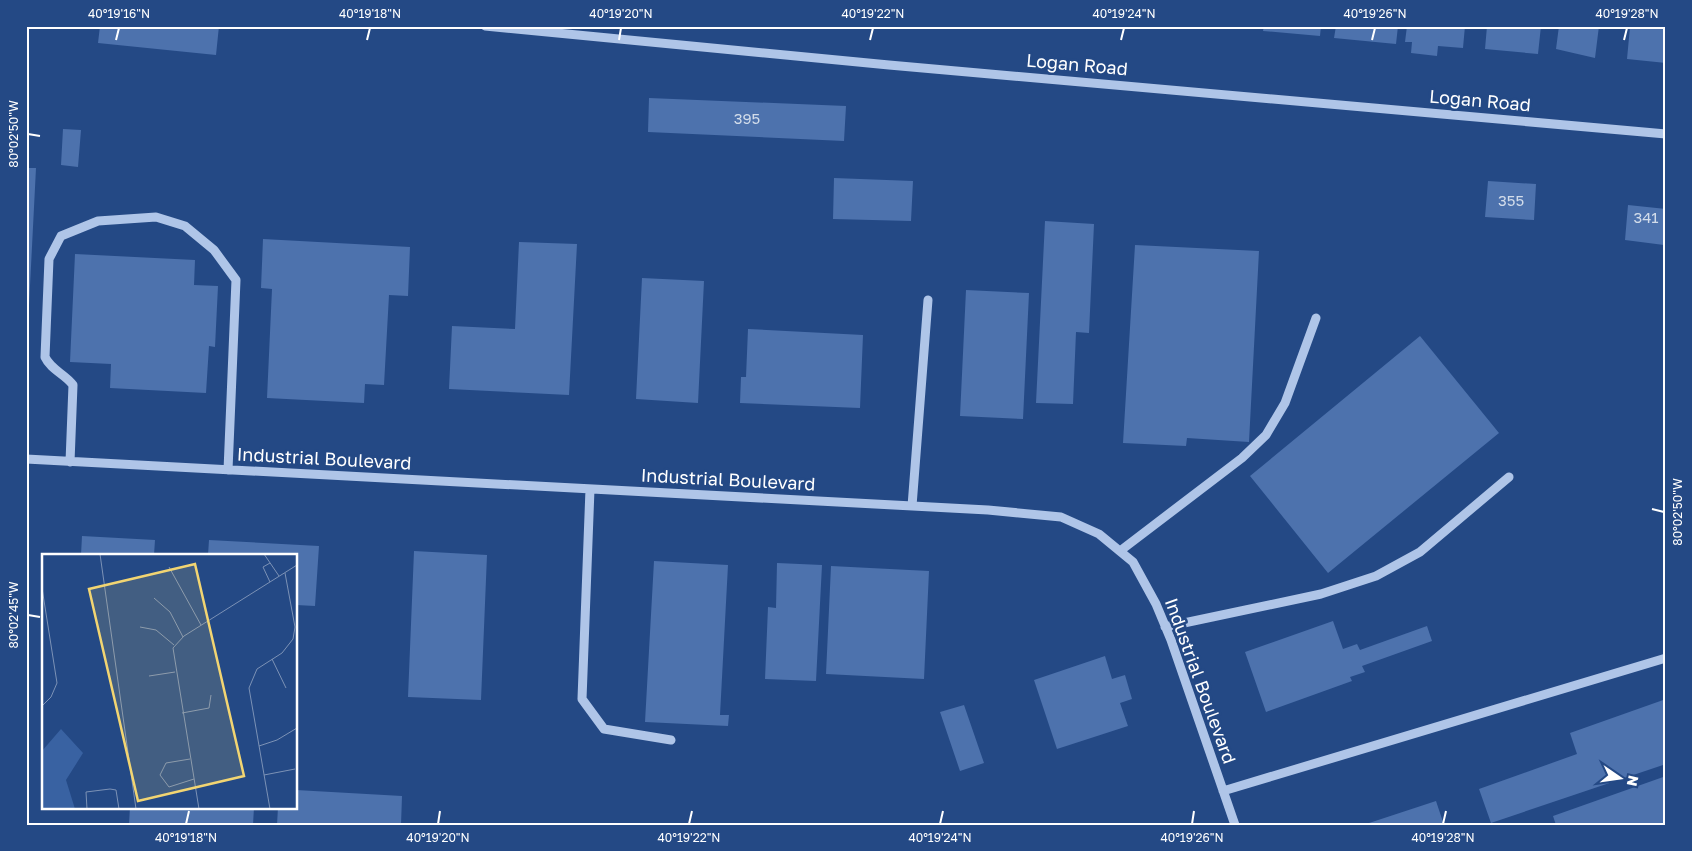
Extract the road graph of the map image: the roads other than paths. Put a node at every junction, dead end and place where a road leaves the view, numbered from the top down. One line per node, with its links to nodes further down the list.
1 (485, 26): 2 (street, Logan Road)
2 (1666, 134)
3 (928, 300): 10 (street)
4 (1316, 318): 11 (street)
5 (26, 459): 6 (street, Industrial Boulevard)
6 (70, 462): 7 (street, Industrial Boulevard); 7 (street)
7 (228, 470): 9 (street, Industrial Boulevard)
8 (1509, 477): 12 (street)
9 (590, 489): 10 (street, Industrial Boulevard); 14 (street)
10 (912, 506): 11 (street, Industrial Boulevard)
11 (1120, 551): 12 (street, Industrial Boulevard)
12 (1166, 627): 15 (street, Industrial Boulevard)
13 (1666, 658): 15 (street)
14 (671, 740)
15 (1223, 791): 16 (street, Industrial Boulevard)
16 (1235, 825)

